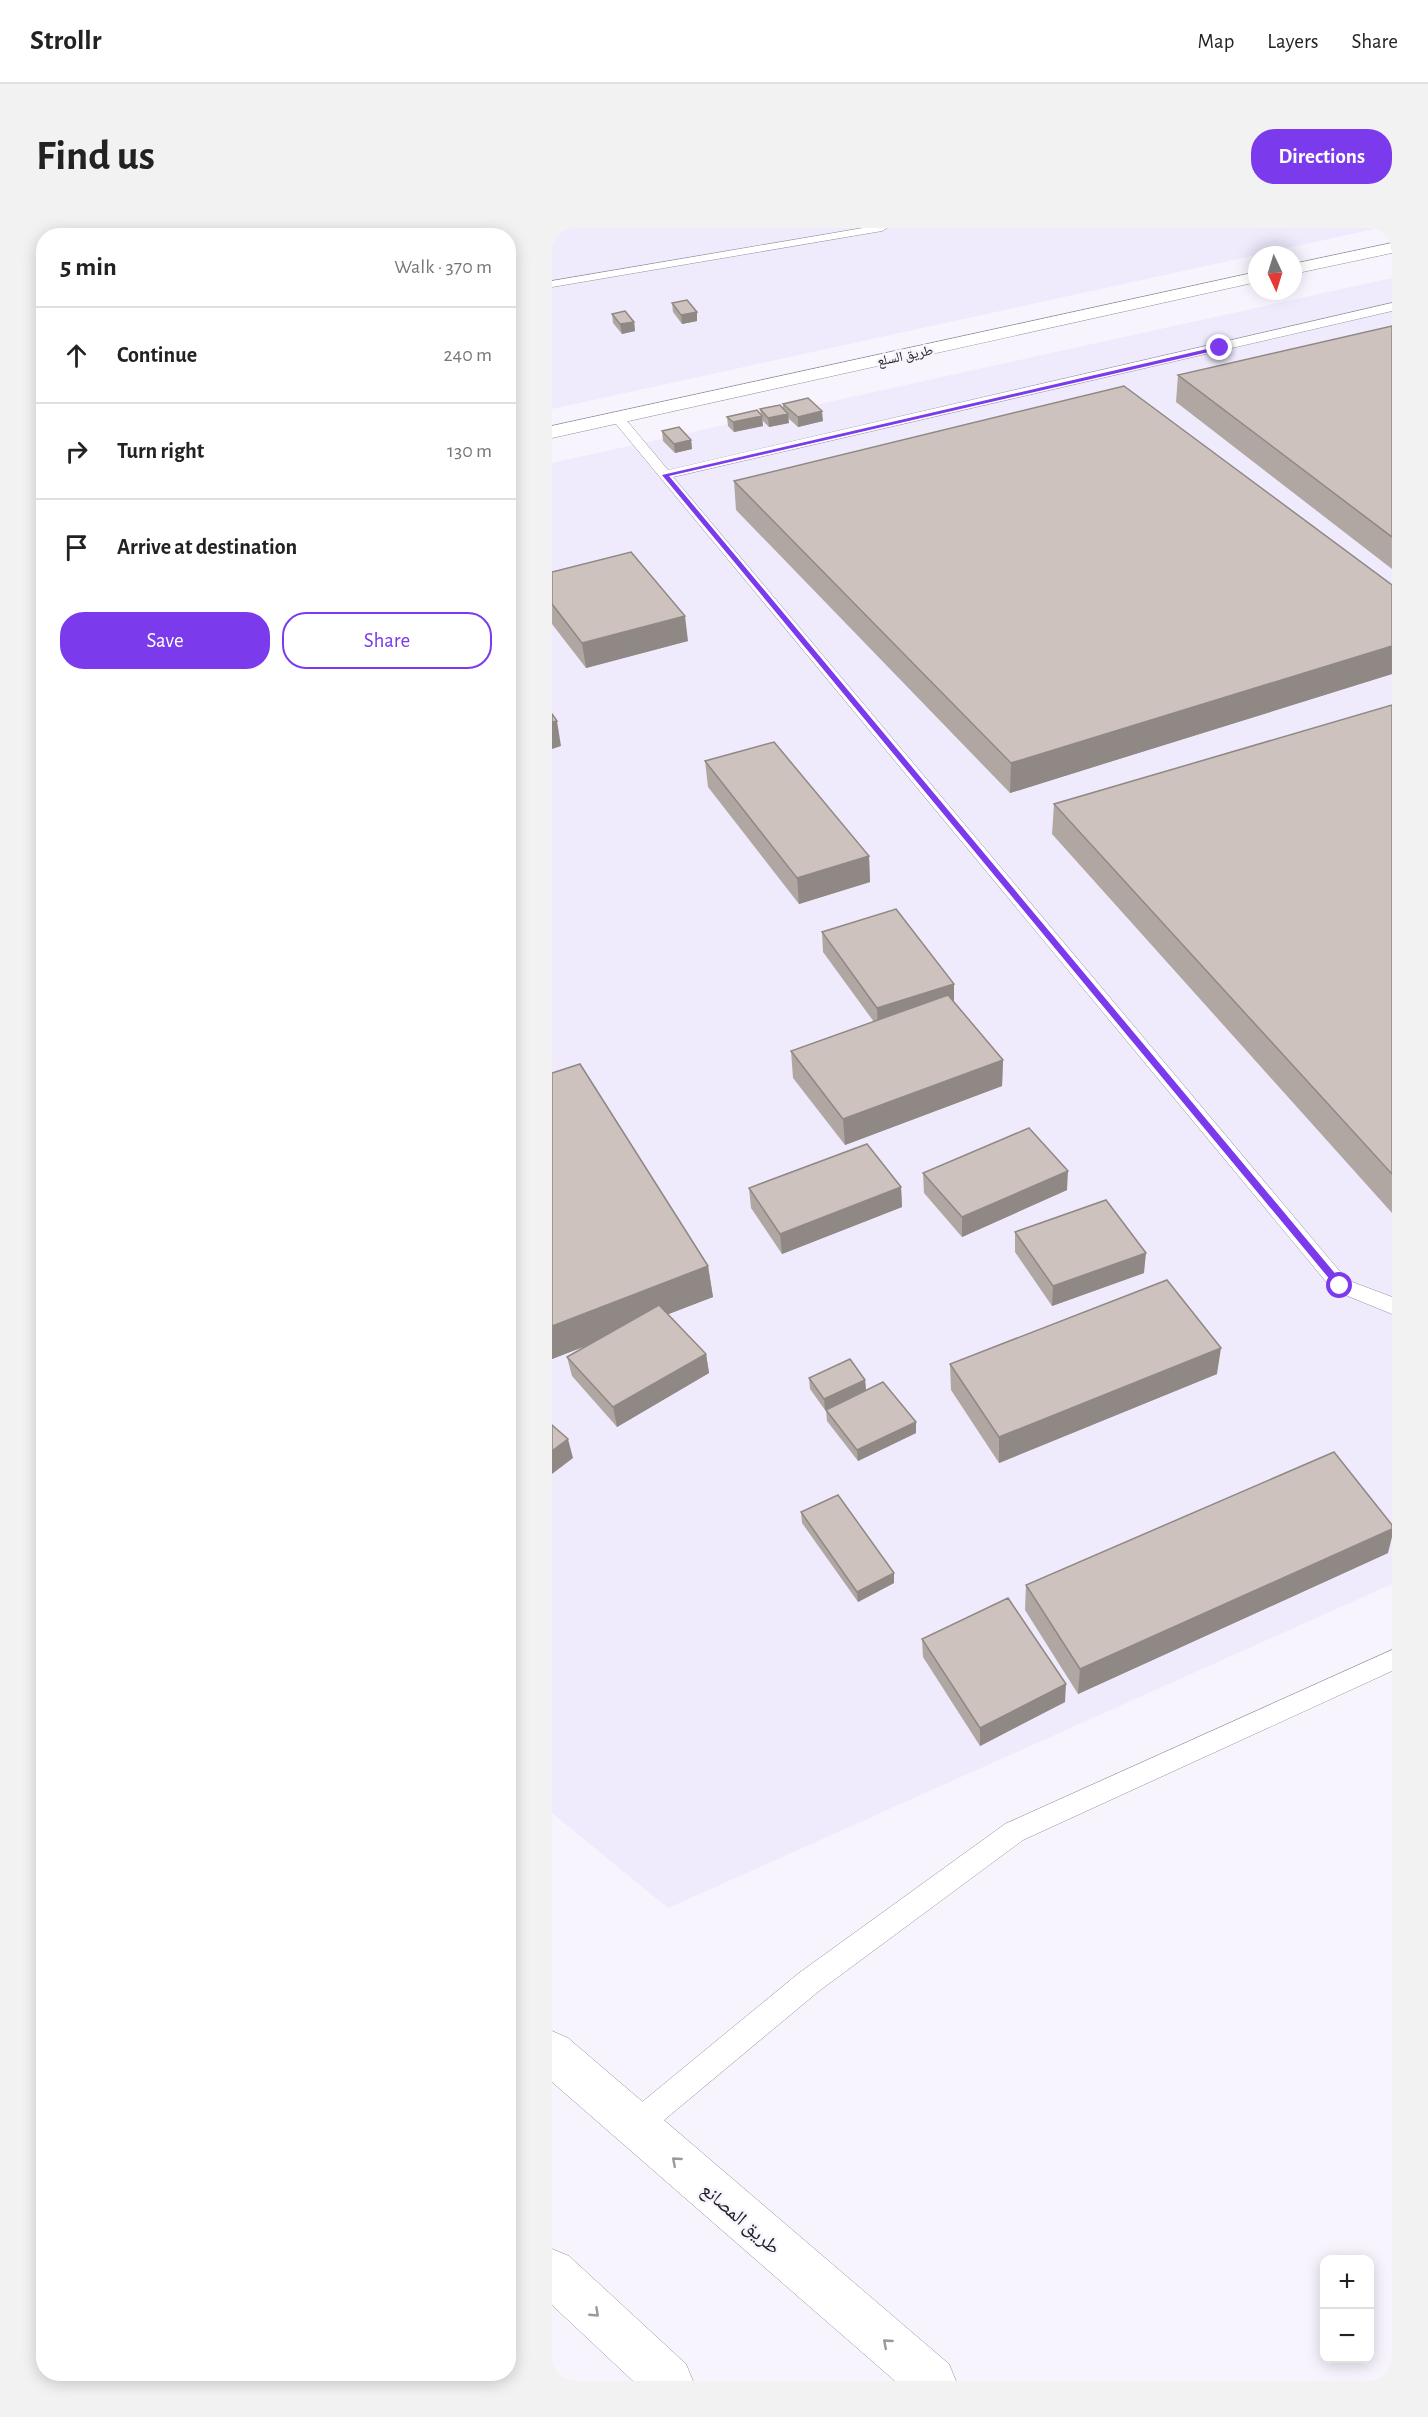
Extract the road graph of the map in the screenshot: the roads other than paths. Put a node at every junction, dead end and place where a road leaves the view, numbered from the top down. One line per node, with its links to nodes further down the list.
1 (882, 228): 5 (lane)
2 (1392, 248): 3 (street)
3 (1302, 267)
4 (1248, 279): 7 (street, طريق السلع)
5 (552, 284)
6 (1392, 307): 9 (lane)
7 (617, 418): 8 (street, طريق السلع); 9 (lane)
8 (552, 432)
9 (665, 475): 10 (lane)
10 (1392, 1306)
11 (1392, 1660): 13 (lane)
12 (552, 2053): 13 (street, طريق المصانع)
13 (634, 2126): 16 (street, طريق المصانع, one-way to 13)
14 (552, 2273): 15 (street, one-way to 15)
15 (669, 2381)
16 (932, 2381)

